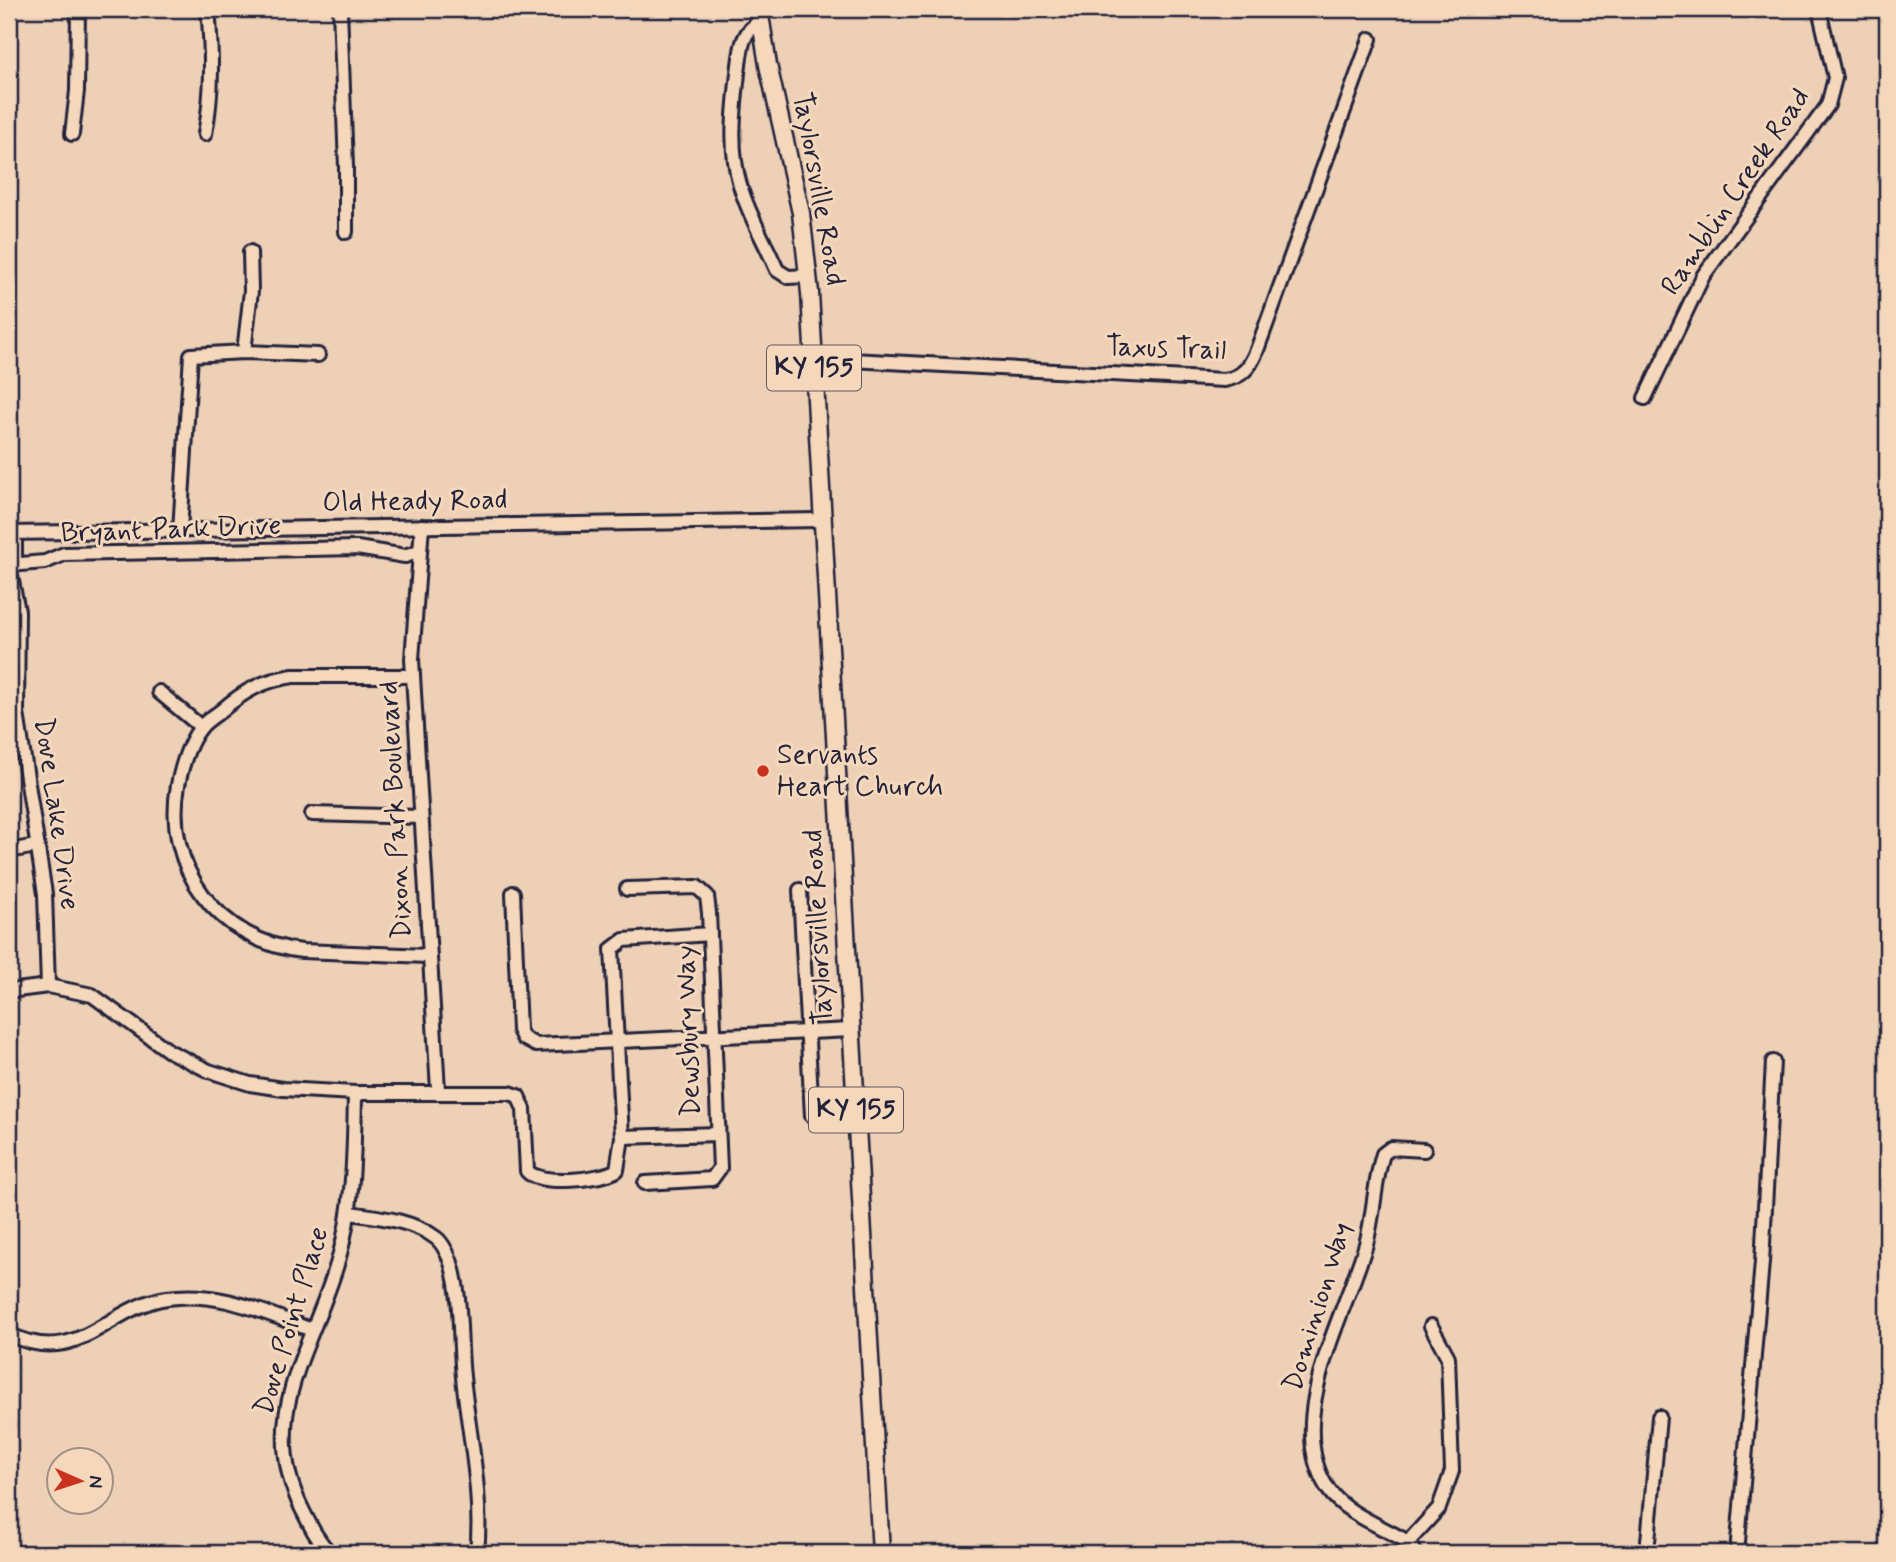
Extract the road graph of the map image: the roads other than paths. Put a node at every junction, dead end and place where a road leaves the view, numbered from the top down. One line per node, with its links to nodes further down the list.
1 (78, 9): 7 (street)
2 (208, 9): 8 (street)
3 (340, 9): 9 (street)
4 (1819, 9): 15 (street, Ramblin Creek Road)
5 (760, 15): 11 (main road, Taylorsville Road / KY 155); 11 (street)
6 (1370, 39): 14 (street, Taxus Trail)
7 (72, 134)
8 (205, 134)
9 (345, 232)
10 (250, 252): 12 (street)
11 (809, 276): 14 (main road, Taylorsville Road / KY 155)
12 (244, 352): 13 (street); 18 (street)
13 (318, 355)
14 (814, 358): 16 (main road, Taylorsville Road / KY 155)
15 (1645, 397)
16 (822, 520): 17 (street, Old Heady Road); 36 (main road, Taylorsville Road / KY 155)
17 (422, 526): 18 (street, Old Heady Road); 20 (street, Dixon Park Boulevard)
18 (180, 531): 19 (street, Old Heady Road)
19 (9, 534): 21 (street, Dove Lake Drive)
20 (419, 551): 21 (street, Bryant Park Drive); 22 (street, Dixon Park Boulevard)
21 (9, 565): 27 (street, Dove Lake Drive)
22 (413, 676): 24 (street); 26 (street, Dixon Park Boulevard)
23 (159, 692): 24 (street)
24 (201, 727): 33 (street)
25 (312, 814): 26 (street)
26 (421, 817): 33 (street, Dixon Park Boulevard)
27 (36, 846): 28 (street); 34 (street, Dove Lake Drive)
28 (9, 851)
29 (627, 889): 32 (street, Dewsbury Way)
30 (800, 890): 37 (street)
31 (513, 893): 39 (street)
32 (710, 934): 38 (street, Dewsbury Way); 39 (street)
33 (428, 956): 41 (street, Dixon Park Boulevard)
34 (48, 986): 35 (street); 42 (street)
35 (9, 992)
36 (851, 1030): 37 (street); 56 (main road, Taylorsville Road / KY 155)
37 (808, 1032): 38 (street); 43 (street)
38 (715, 1036): 39 (street); 44 (street, Dewsbury Way)
39 (615, 1041): 45 (street)
40 (1773, 1062): 59 (street)
41 (438, 1090): 42 (street); 45 (street)
42 (355, 1093): 48 (street, Dove Point Place)
43 (812, 1116)
44 (718, 1134): 45 (street); 47 (street, Dewsbury Way)
45 (622, 1137)
46 (1424, 1150): 53 (street, Dominion Way)
47 (645, 1182)
48 (349, 1213): 50 (street, Dove Point Place); 55 (street)
49 (1431, 1326): 53 (street)
50 (312, 1330): 51 (street); 54 (street, Dove Point Place)
51 (9, 1334)
52 (1659, 1418): 58 (street)
53 (1408, 1542): 57 (street, Dominion Way)
54 (322, 1551)
55 (477, 1553)
56 (881, 1553)
57 (1416, 1553)
58 (1647, 1553)
59 (1737, 1553)

